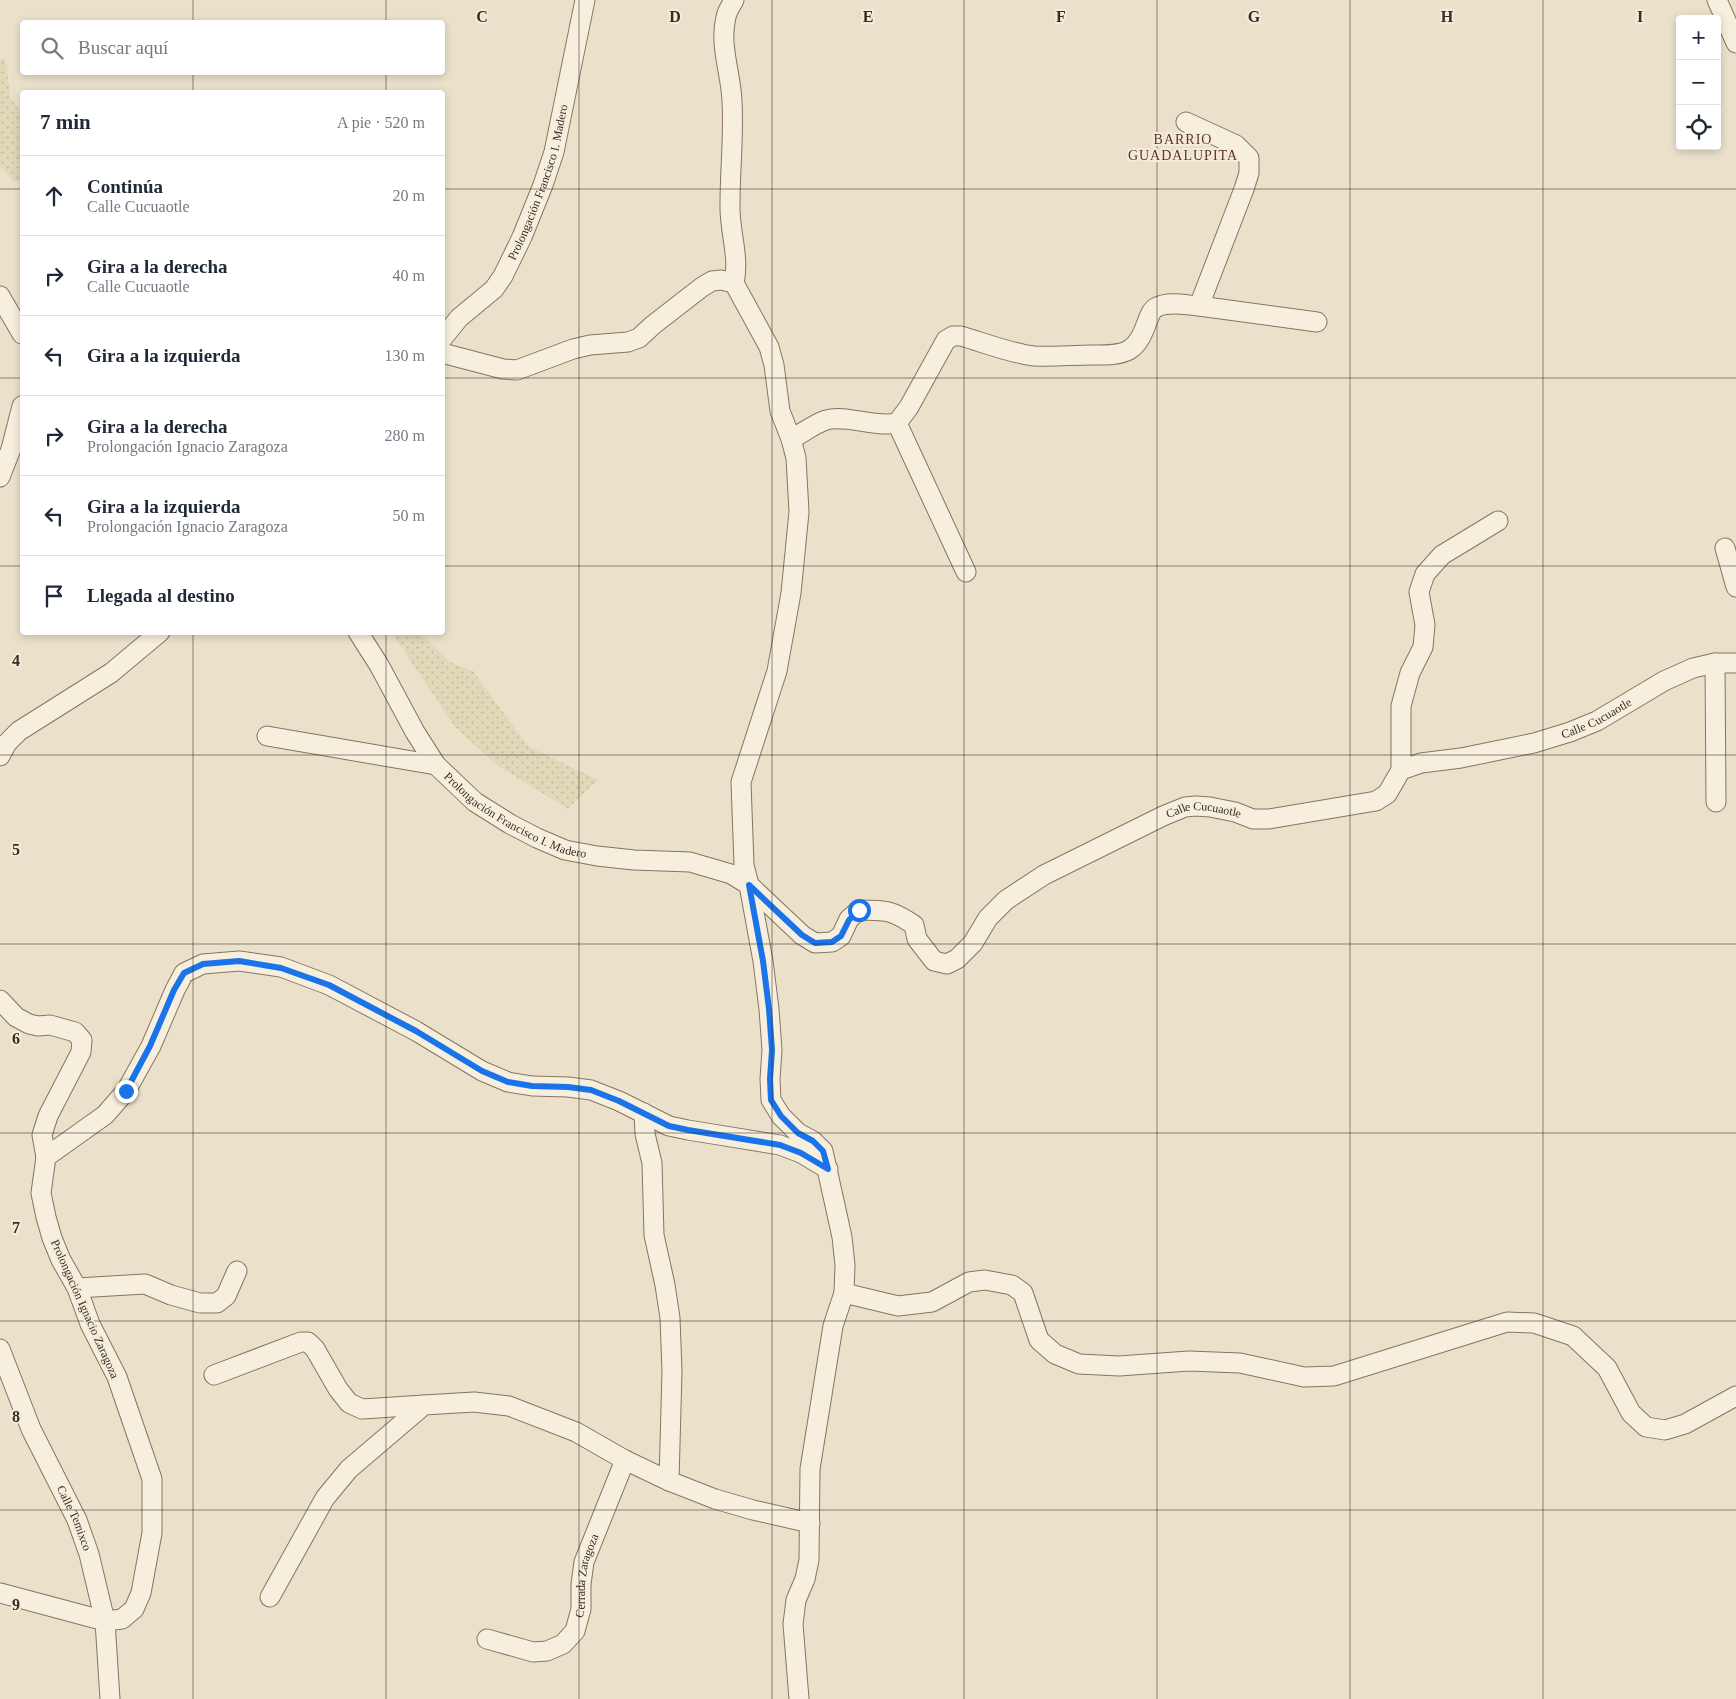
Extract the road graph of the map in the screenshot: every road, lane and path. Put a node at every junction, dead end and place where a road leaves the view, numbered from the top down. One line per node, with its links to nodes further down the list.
1 (585, 0): 11 (street, Prolongación Francisco I. Madero)
2 (734, 0): 6 (street)
3 (1717, 0): 4 (street)
4 (1736, 43)
5 (1186, 122): 8 (street)
6 (734, 283): 12 (street); 15 (street)
7 (0, 296): 10 (street)
8 (1199, 306): 9 (street); 14 (street)
9 (1317, 322)
10 (20, 331)
11 (445, 335)
12 (445, 354)
13 (20, 413): 16 (street)
14 (897, 423): 15 (street); 19 (street)
15 (791, 439): 30 (street)
16 (0, 477)
17 (1498, 521): 28 (street)
18 (1726, 548): 20 (street)
19 (966, 572)
20 (1736, 587)
21 (156, 635): 26 (street)
22 (360, 635): 27 (street, Prolongación Francisco I. Madero)
23 (1715, 663): 24 (street, Calle Cucuaotle); 28 (street, Calle Cucuaotle); 29 (street)
24 (1736, 663)
25 (267, 736): 27 (street)
26 (0, 756)
27 (436, 765): 30 (street, Prolongación Francisco I. Madero)
28 (1401, 770): 30 (street, Calle Cucuaotle)
29 (1716, 802)
30 (749, 885): 34 (street)
31 (0, 1000): 33 (street, Prolongación Ignacio Zaragoza)
32 (644, 1113): 33 (street); 34 (street); 43 (street)
33 (46, 1156): 36 (street, Prolongación Ignacio Zaragoza)
34 (828, 1169): 37 (street)
35 (237, 1271): 36 (street)
36 (76, 1288): 47 (street, Prolongación Ignacio Zaragoza)
37 (844, 1293): 40 (street); 44 (street)
38 (0, 1349): 47 (street, Calle Temixco)
39 (214, 1375): 41 (street)
40 (1736, 1396)
41 (424, 1405): 42 (street); 46 (street)
42 (624, 1460): 43 (street); 48 (street, Cerrada Zaragoza)
43 (669, 1480): 44 (street)
44 (810, 1522): 50 (street)
45 (0, 1593): 47 (street)
46 (270, 1598)
47 (105, 1621): 49 (street, Calle Temixco)
48 (487, 1639)
49 (110, 1699)
50 (799, 1699)

